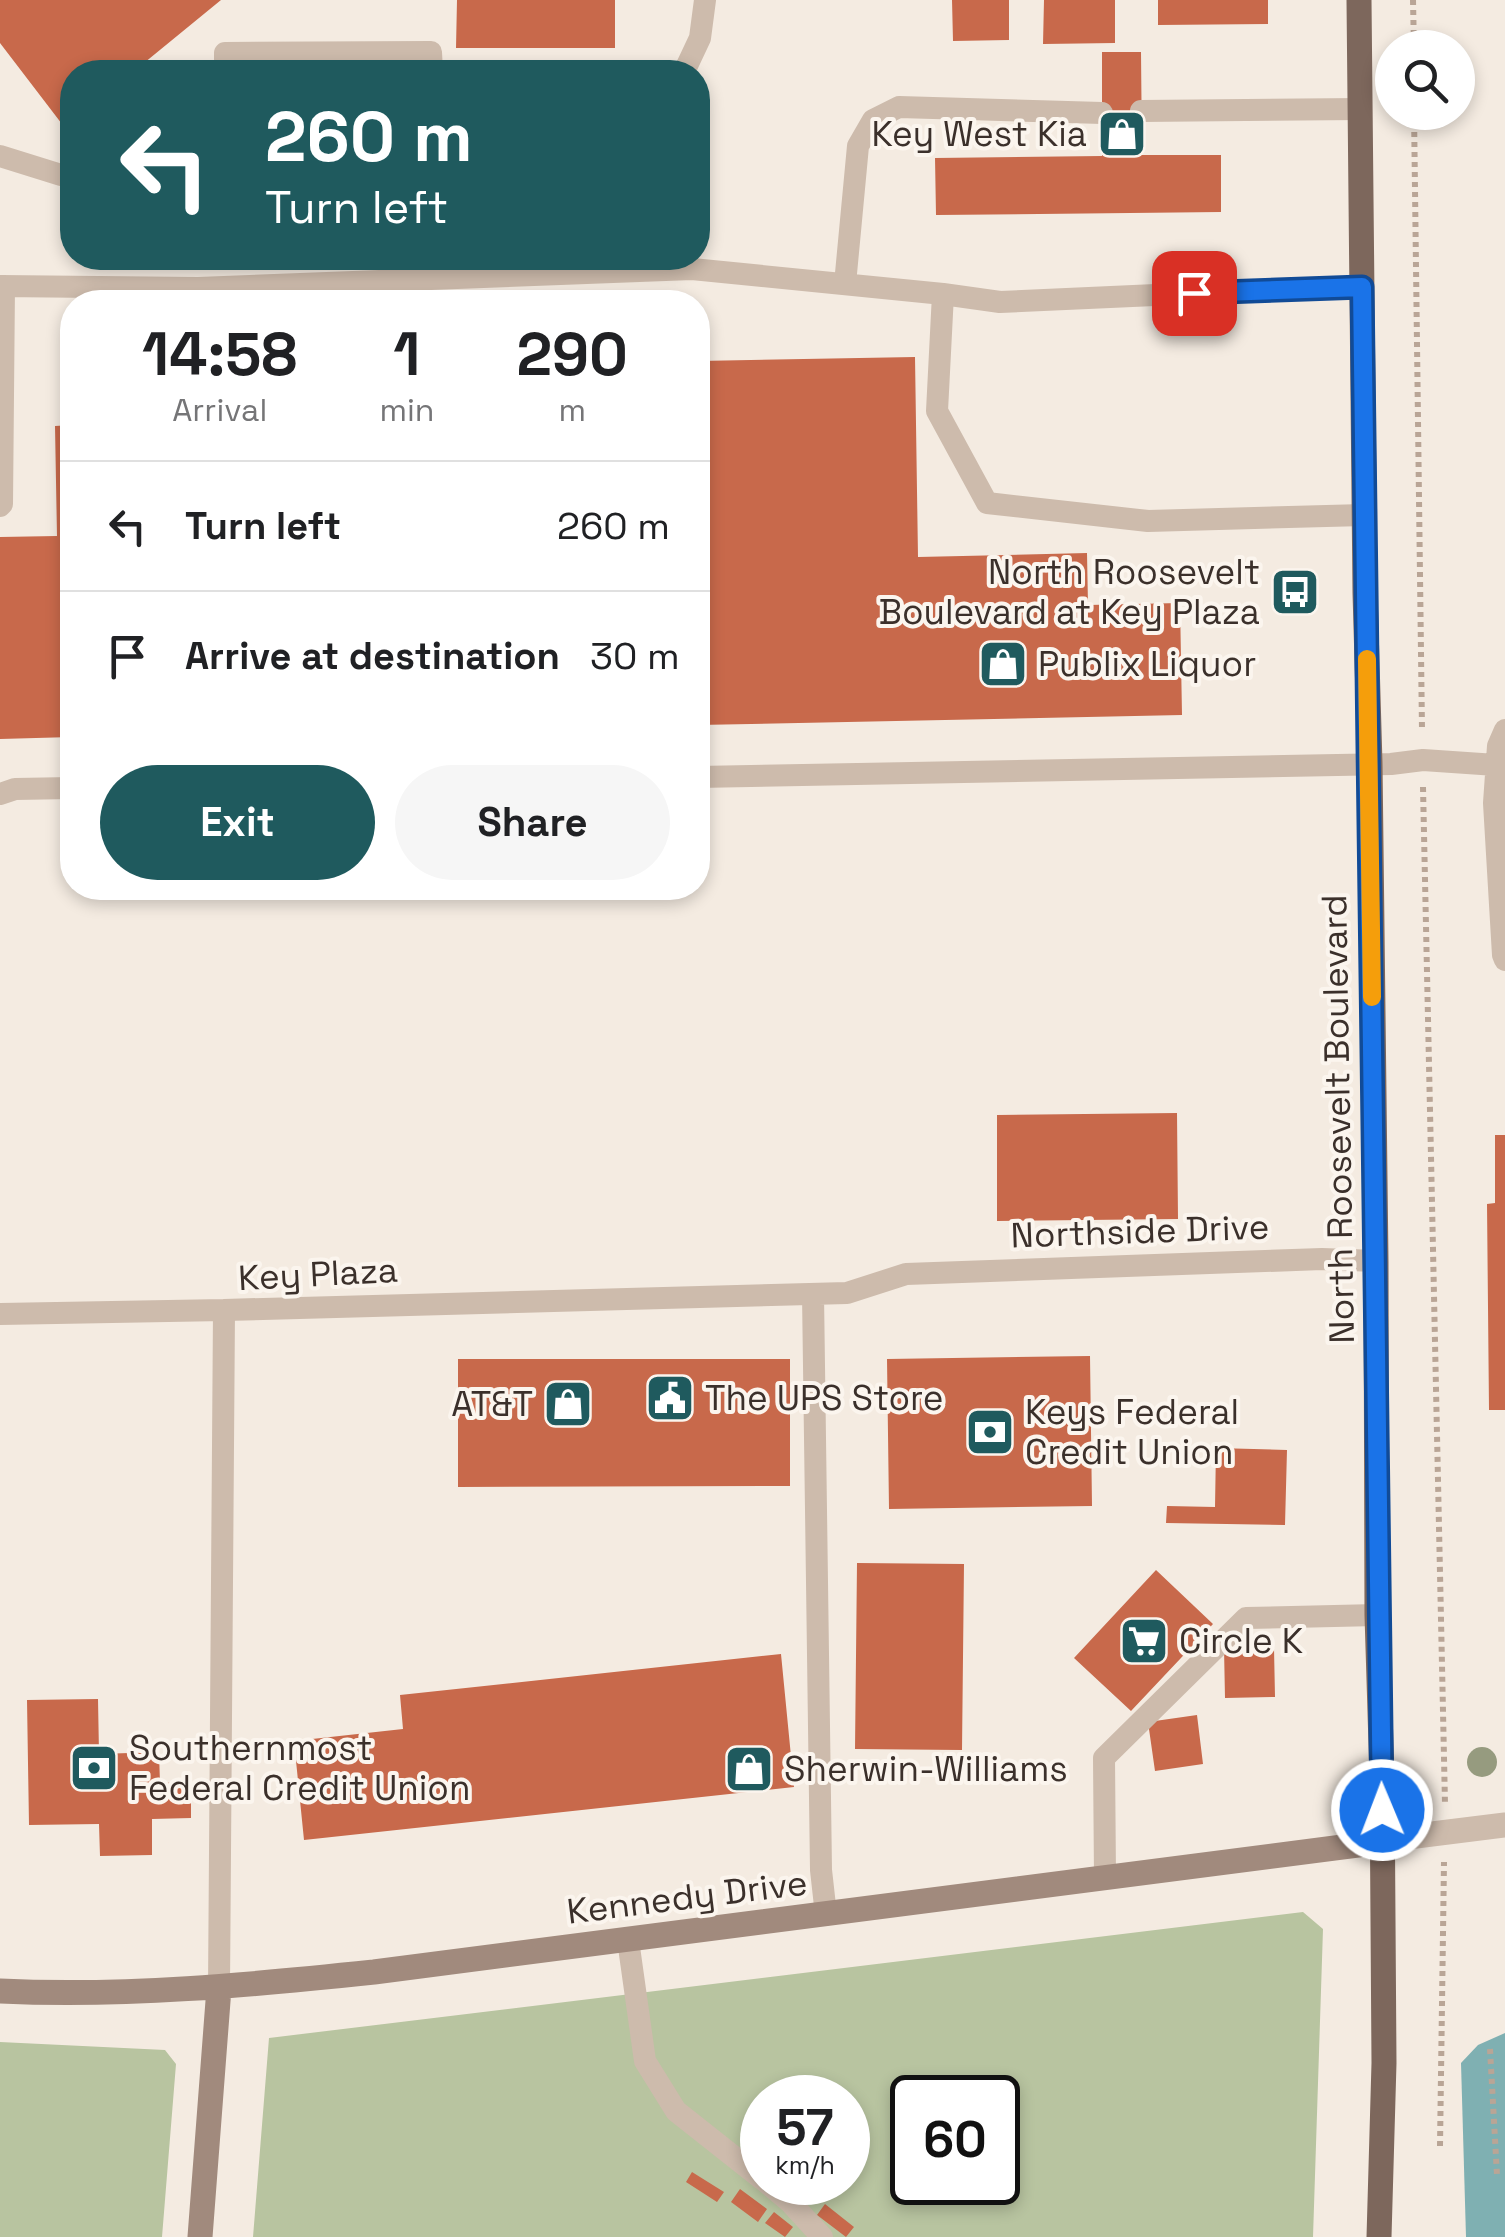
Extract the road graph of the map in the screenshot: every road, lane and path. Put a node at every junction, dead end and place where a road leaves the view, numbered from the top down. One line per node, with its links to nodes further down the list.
1 (704, 0): 7 (lane)
2 (1359, 0): 8 (main road, North Roosevelt Boulevard)
3 (1413, 0): 4 (path)
4 (1414, 30)
5 (225, 60): 6 (lane)
6 (431, 60)
7 (690, 60)
8 (1361, 109): 9 (lane); 18 (main road, North Roosevelt Boulevard)
9 (1141, 111)
10 (1102, 112): 16 (lane)
11 (1414, 130): 24 (path)
12 (0, 156): 13 (lane)
13 (60, 176)
14 (666, 270): 17 (lane)
15 (702, 270): 16 (lane)
16 (845, 284): 19 (lane)
17 (2, 286): 20 (lane)
18 (1362, 287): 19 (lane); 22 (main road, North Roosevelt Boulevard)
19 (943, 294): 22 (lane)
20 (2, 382): 21 (lane)
21 (0, 506)
22 (1364, 516): 25 (main road, North Roosevelt Boulevard)
23 (1505, 730): 26 (lane)
24 (1423, 760): 25 (lane); 26 (lane); 37 (path)
25 (1370, 763): 27 (lane); 31 (main road, North Roosevelt Boulevard)
26 (1496, 765): 30 (lane)
27 (710, 777)
28 (60, 788): 29 (lane)
29 (0, 794)
30 (1505, 960)
31 (1376, 1261): 32 (lane, Northside Drive); 36 (main road, North Roosevelt Boulevard)
32 (906, 1274): 33 (lane, Key Plaza)
33 (814, 1294): 34 (lane, Key Plaza); 41 (lane)
34 (224, 1310): 35 (lane); 44 (lane, Key Plaza)
35 (0, 1314)
36 (1377, 1615): 39 (main road, North Roosevelt Boulevard); 40 (lane)
37 (1445, 1776)
38 (1505, 1825): 39 (street)
39 (1382, 1842): 40 (main road, Kennedy Drive); 53 (main road, North Roosevelt Boulevard)
40 (1105, 1878): 41 (main road, Kennedy Drive)
41 (826, 1915): 43 (main road, Kennedy Drive)
42 (1444, 1931): 47 (path)
43 (628, 1940): 44 (main road, Kennedy Drive); 48 (lane)
44 (219, 1988): 45 (main road, Kennedy Drive); 51 (main road)
45 (0, 1991)
46 (1490, 2050): 49 (path)
47 (1440, 2146)
48 (740, 2162)
49 (1497, 2175)
50 (793, 2205): 52 (lane)
51 (200, 2237)
52 (822, 2237)
53 (1379, 2237)

